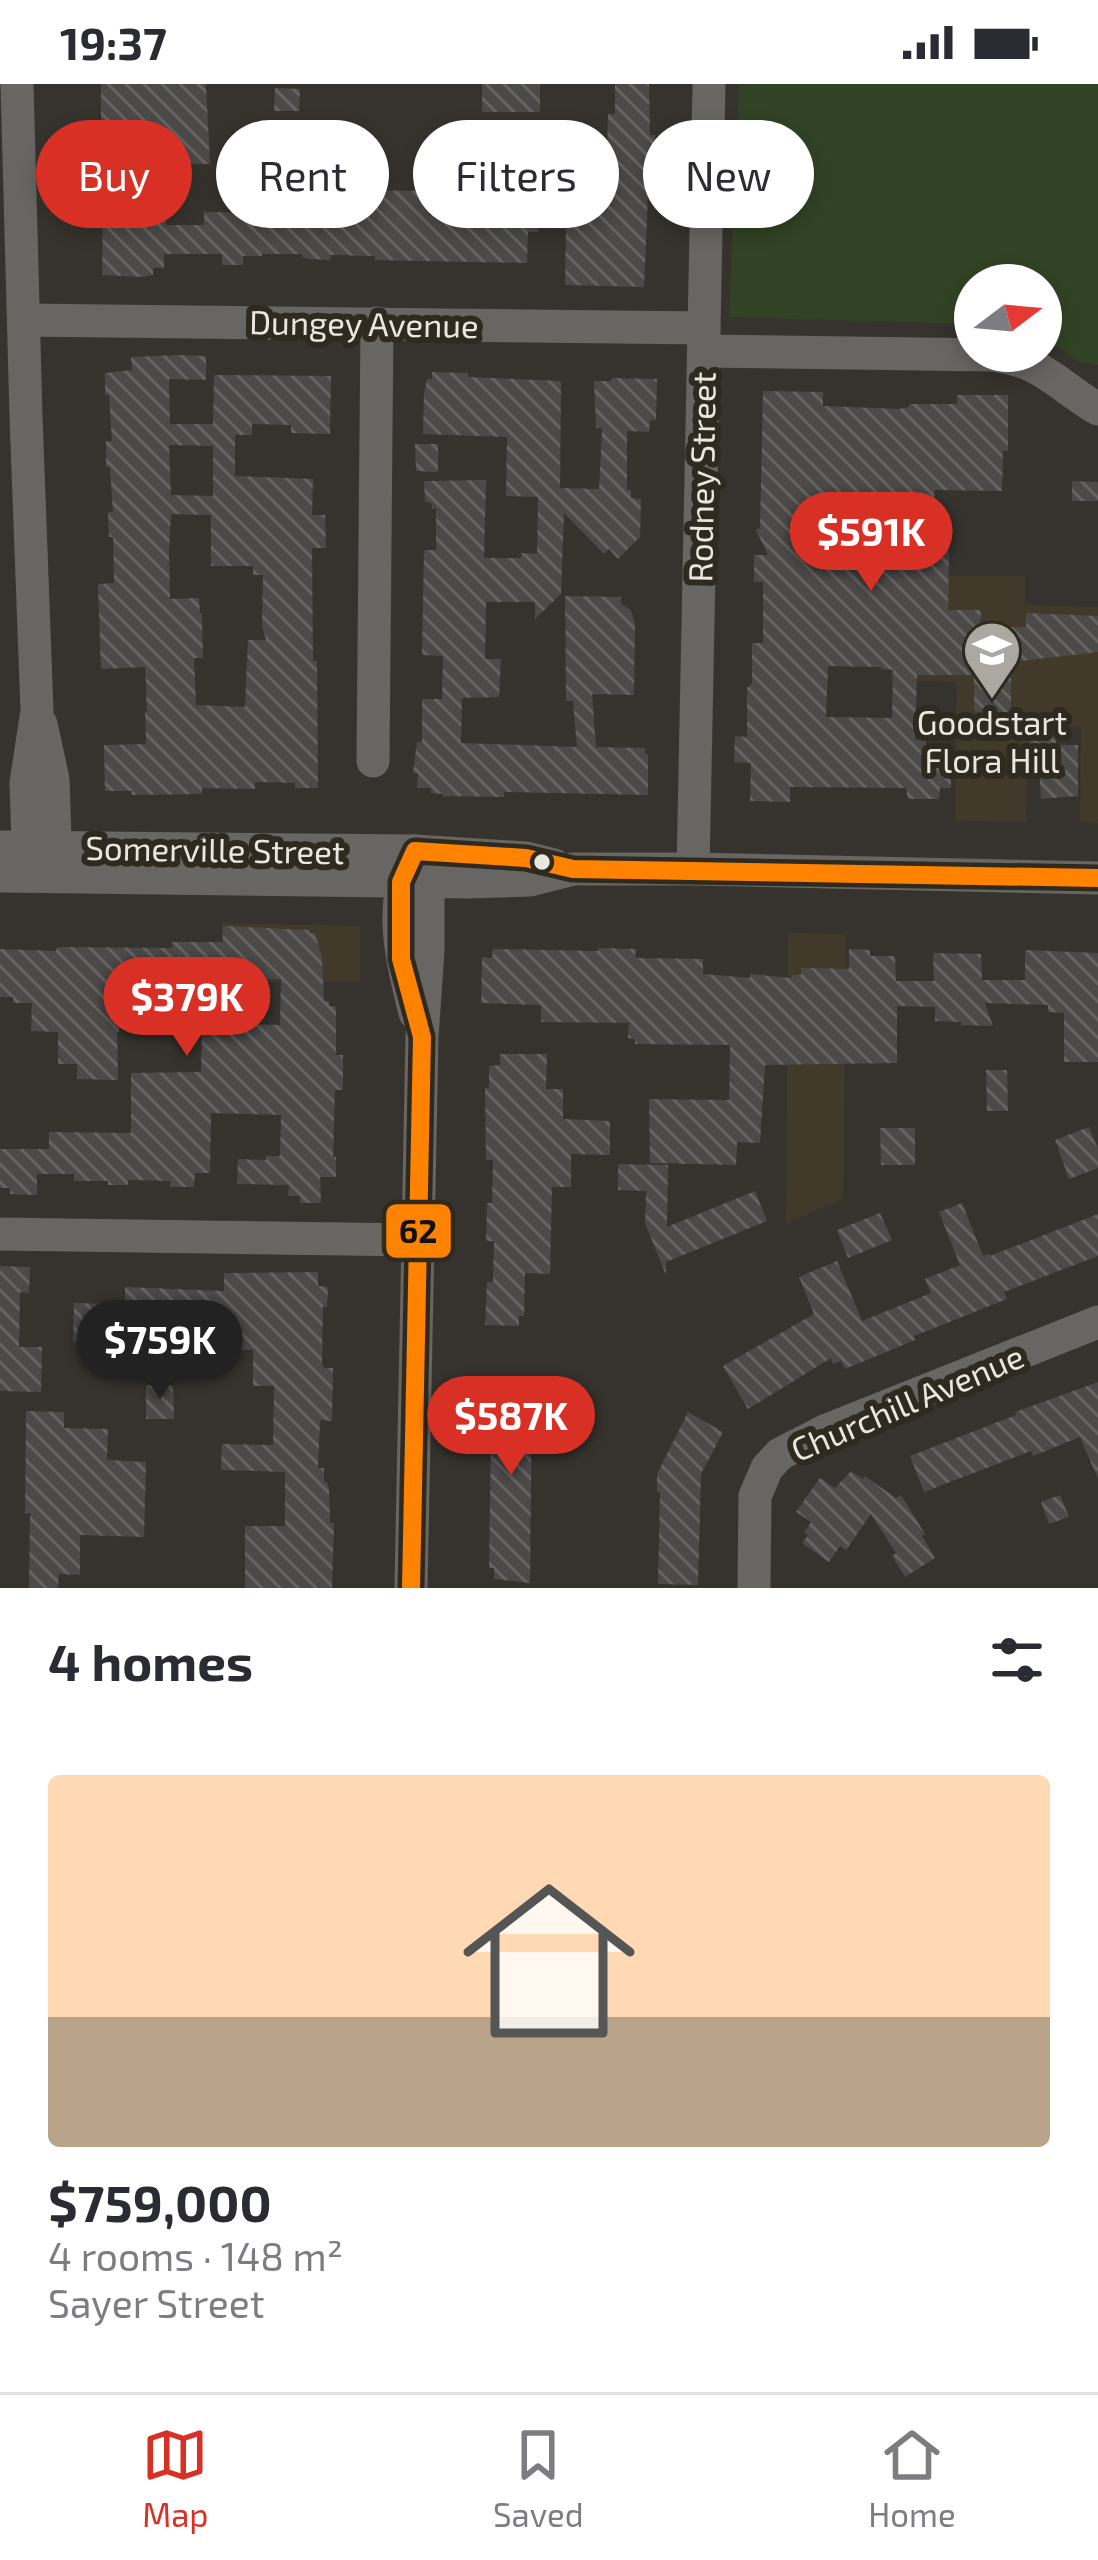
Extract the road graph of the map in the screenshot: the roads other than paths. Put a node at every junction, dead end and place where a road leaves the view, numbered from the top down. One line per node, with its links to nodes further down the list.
1 (17, 84): 3 (street)
2 (709, 84): 5 (street, Rodney Street)
3 (24, 320): 4 (street, Dungey Avenue); 8 (street)
4 (377, 323): 5 (street, Dungey Avenue); 7 (street)
5 (704, 340): 6 (street, Dungey Avenue); 9 (street, Rodney Street)
6 (1098, 410)
7 (373, 761)
8 (28, 862): 10 (street, Somerville Street)
9 (693, 869): 10 (street, Somerville Street); 11 (street, Somerville Street)
10 (415, 872): 13 (street)
11 (1098, 878)
12 (0, 1234): 13 (street)
13 (419, 1240): 15 (street)
14 (1098, 1322): 16 (street, Churchill Avenue)
15 (412, 1588)
16 (754, 1588)

